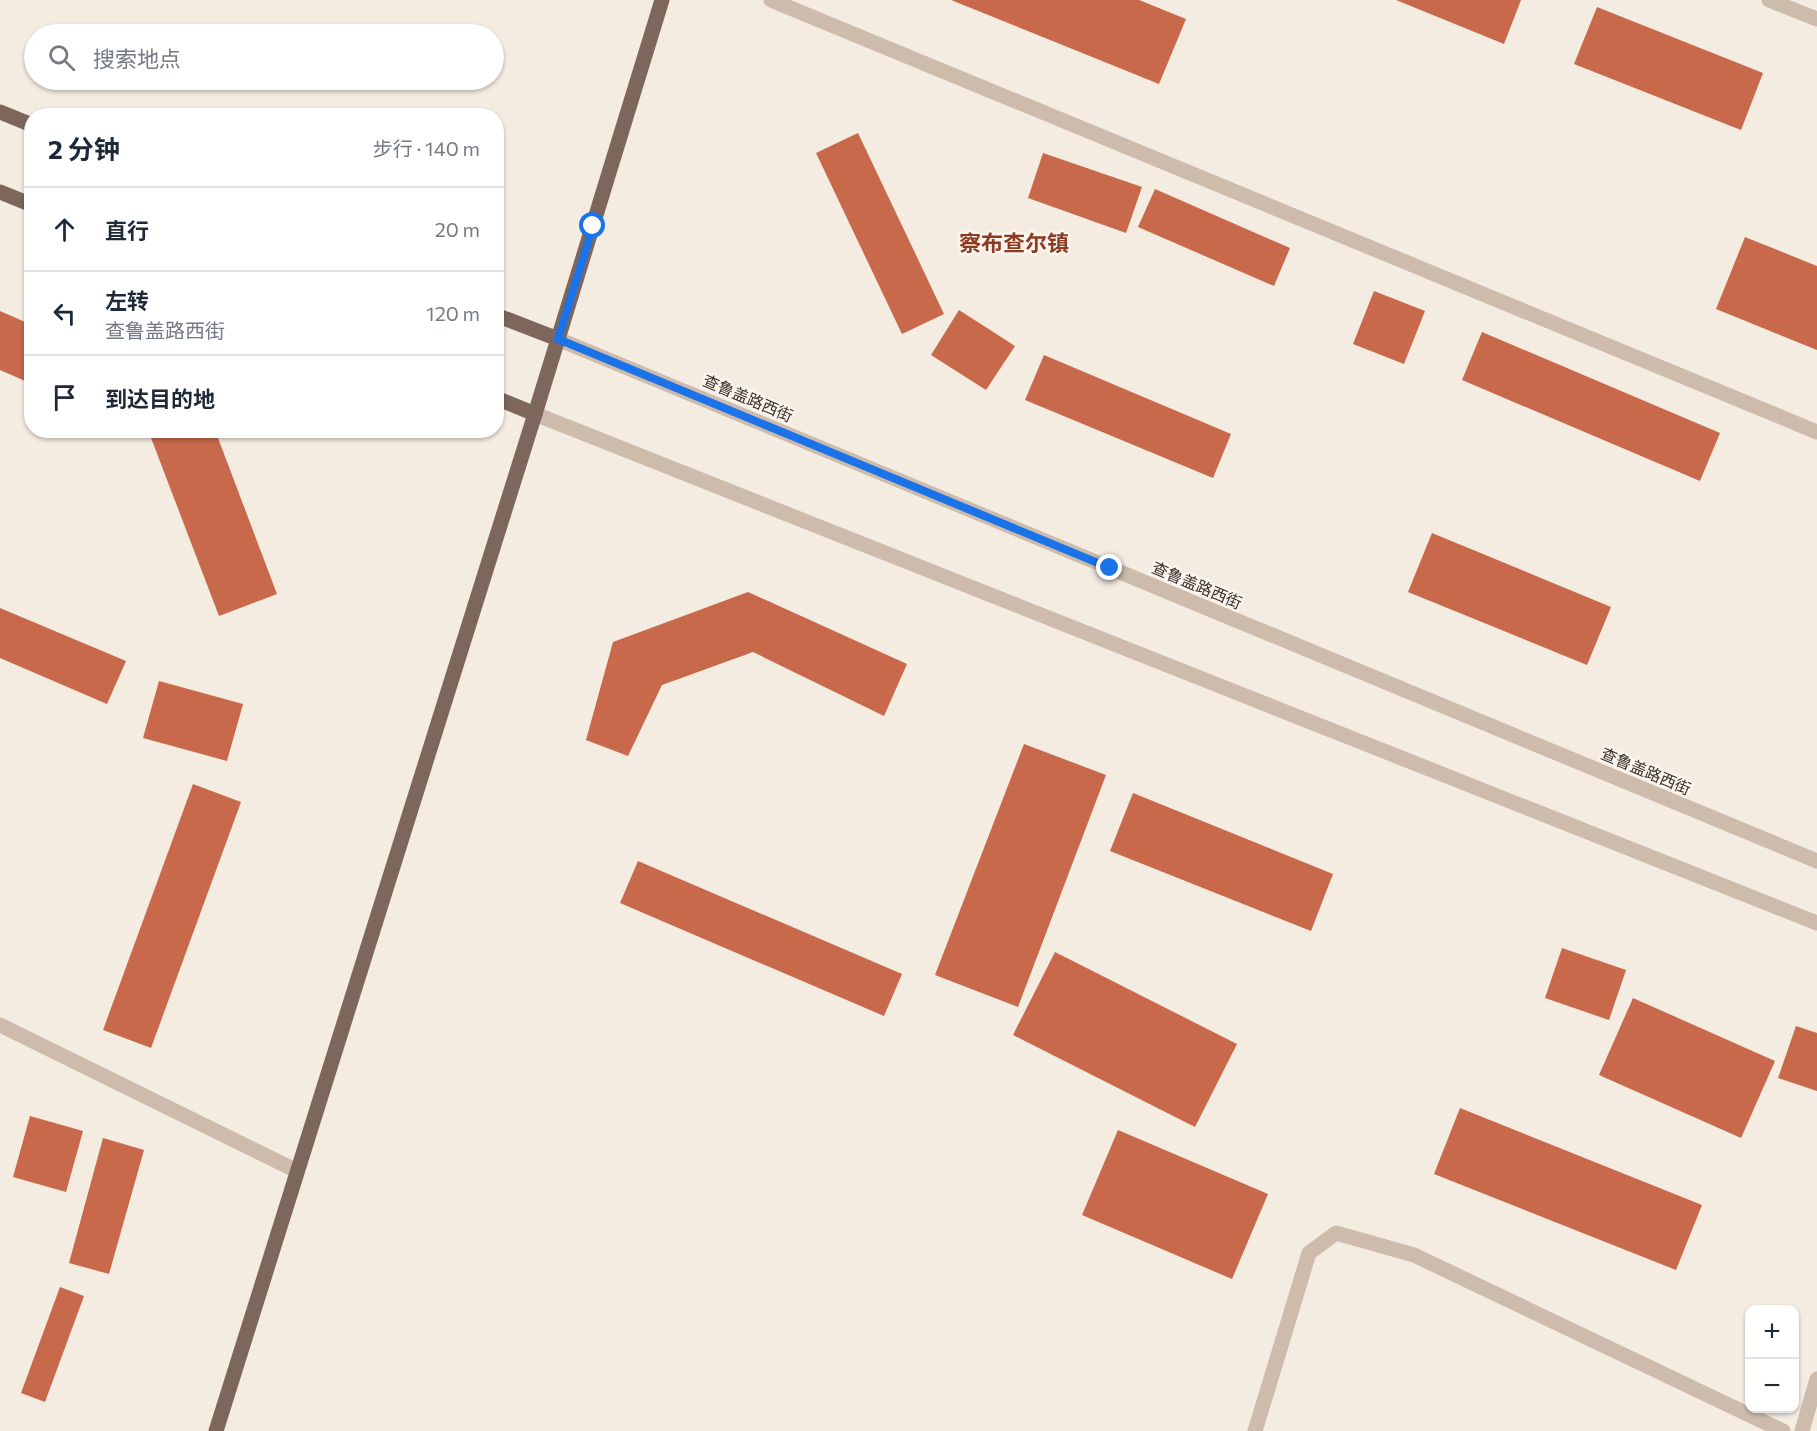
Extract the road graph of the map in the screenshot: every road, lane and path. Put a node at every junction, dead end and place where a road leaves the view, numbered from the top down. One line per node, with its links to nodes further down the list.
1 (662, 0): 10 (main road)
2 (771, 0): 13 (street)
3 (1769, 0): 4 (street)
4 (1817, 19)
5 (0, 112): 6 (main road)
6 (24, 122)
7 (0, 192): 8 (main road)
8 (24, 202)
9 (504, 318): 10 (main road, 查鲁盖路西街)
10 (558, 339): 12 (main road); 14 (street, 查鲁盖路西街)
11 (504, 401): 12 (main road)
12 (535, 414): 15 (street); 17 (main road)
13 (1817, 432)
14 (1817, 861)
15 (1817, 923)
16 (0, 1025): 17 (street)
17 (297, 1171): 19 (main road)
18 (1817, 1379): 22 (street)
19 (216, 1431)
20 (1255, 1431): 21 (street)
21 (1783, 1431)
22 (1802, 1431)

